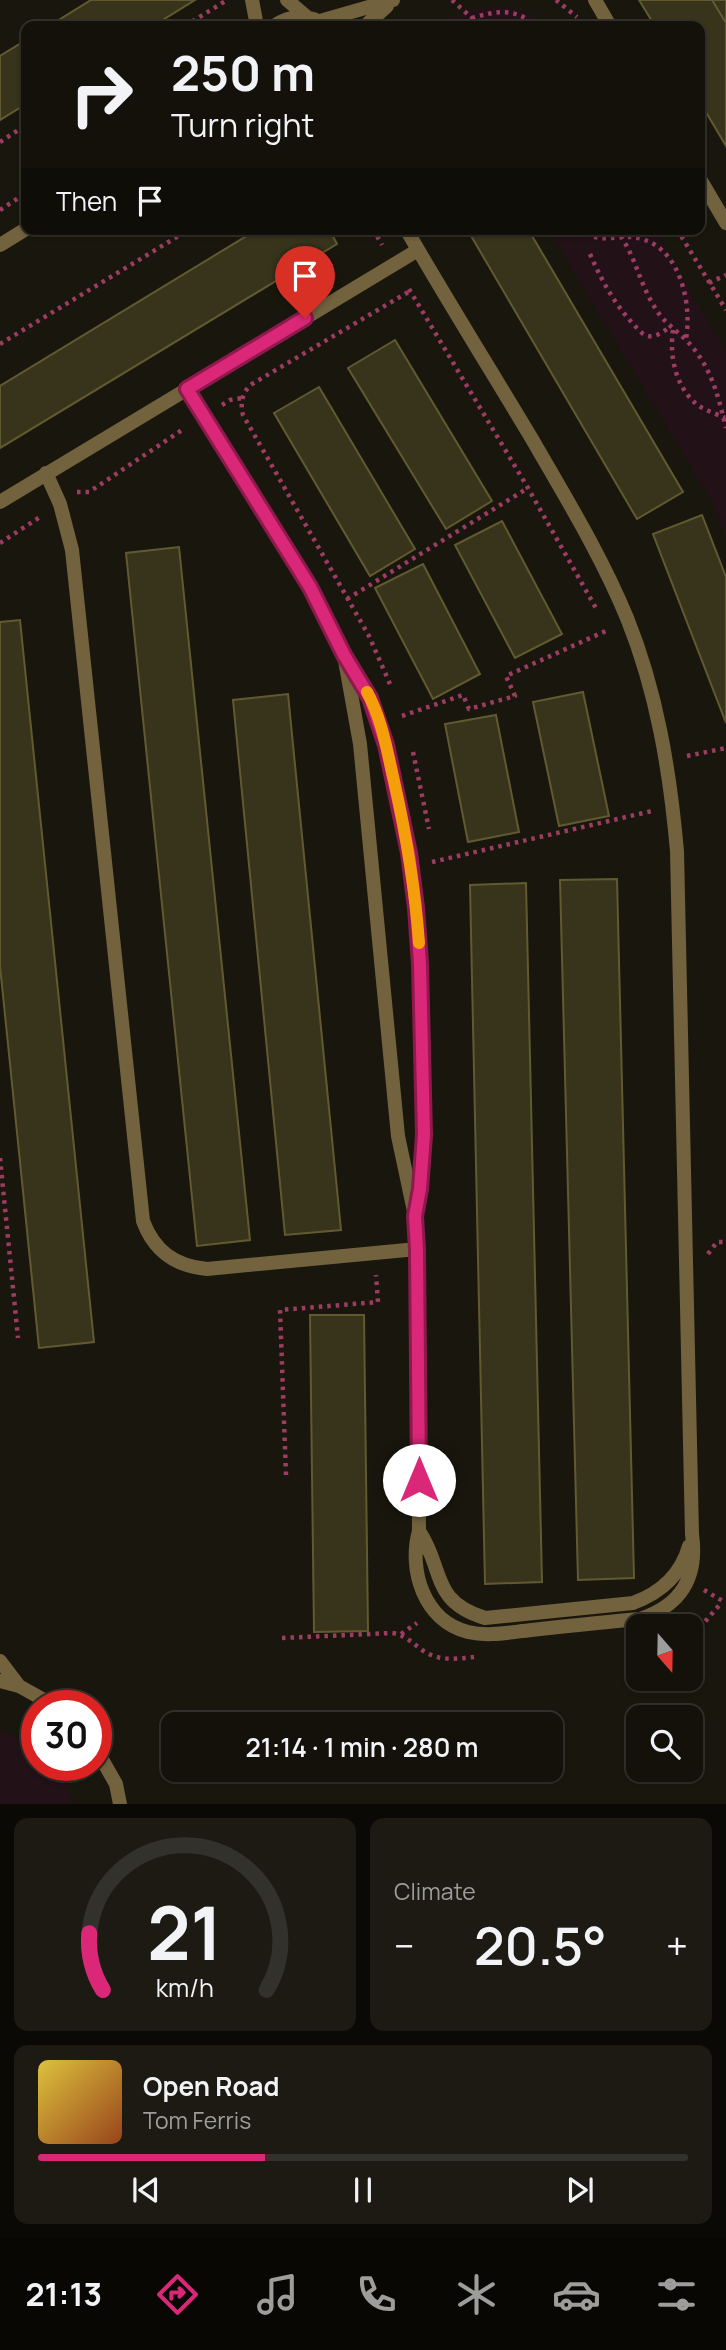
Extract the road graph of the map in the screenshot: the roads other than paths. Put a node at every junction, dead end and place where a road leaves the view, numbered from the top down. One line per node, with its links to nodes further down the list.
1 (252, 0): 5 (street)
2 (287, 0): 7 (street)
3 (394, 0): 7 (street); 8 (street)
4 (595, 0): 9 (street)
5 (256, 21)
6 (285, 21): 7 (street)
7 (318, 21)
8 (371, 21)
9 (608, 21)
10 (705, 187): 11 (street)
11 (726, 223)
12 (21, 232): 14 (street)
13 (409, 235): 15 (street)
14 (0, 245)
15 (418, 250): 16 (street); 23 (street)
16 (187, 389): 17 (street); 19 (street)
17 (46, 473): 18 (street); 21 (street)
18 (0, 502)
19 (344, 655): 20 (street); 20 (street)
20 (415, 1216): 21 (street)
21 (417, 1249): 22 (street)
22 (419, 1531): 24 (street); 25 (street)
23 (692, 1534): 24 (street); 25 (street)
24 (561, 1611): 25 (street)
25 (561, 1627)
26 (0, 1661): 28 (street)
27 (0, 1681): 28 (street)
28 (19, 1686): 29 (street)
29 (26, 1690)
30 (112, 1777): 31 (street)
31 (120, 1804)

